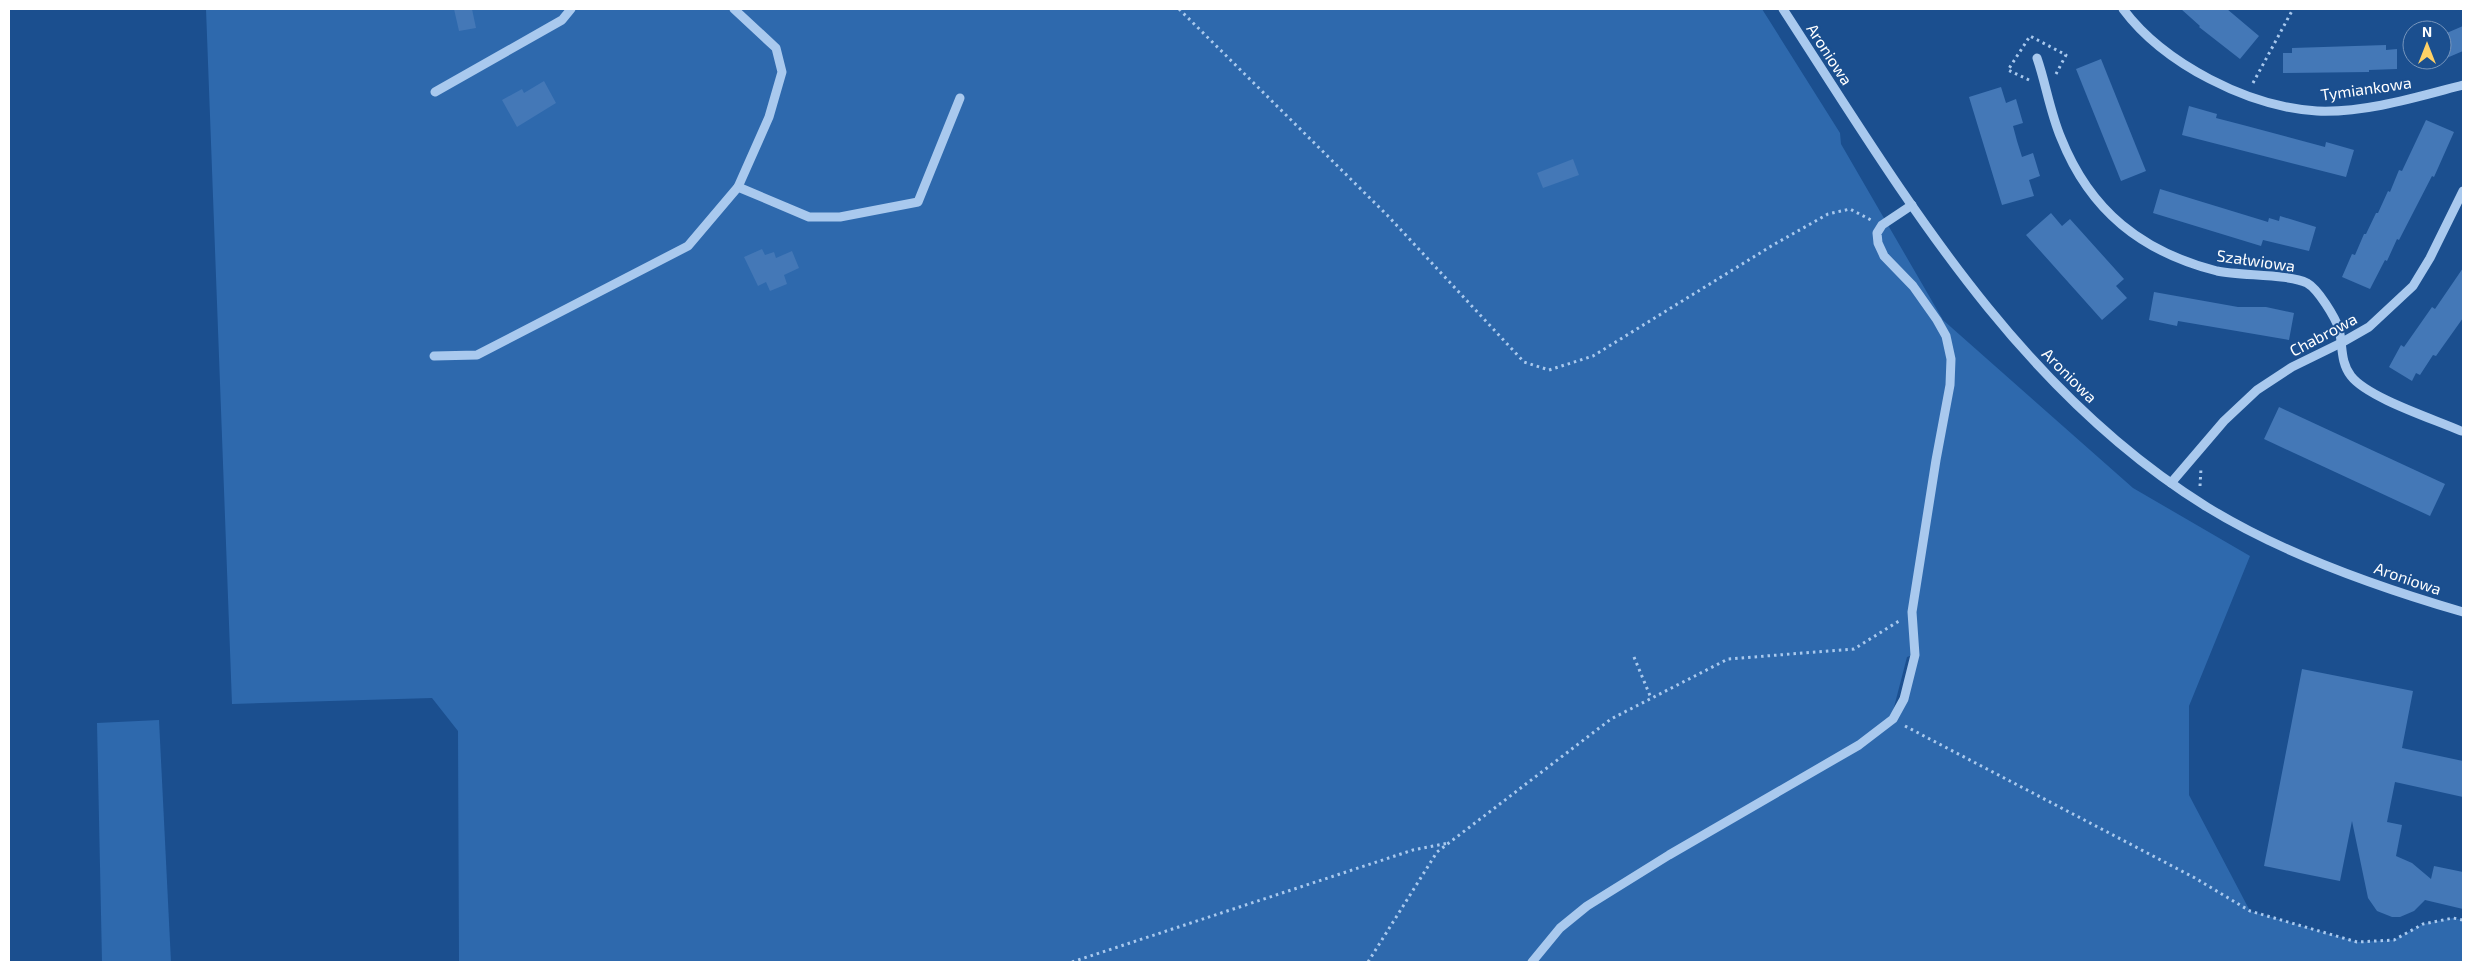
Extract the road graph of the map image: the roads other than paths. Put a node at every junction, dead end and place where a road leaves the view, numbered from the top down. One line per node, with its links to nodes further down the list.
1 (571, 9): 7 (street)
2 (734, 9): 9 (street)
3 (1783, 9): 11 (street, Aroniowa)
4 (2123, 9): 6 (street, Tymiankowa)
5 (2037, 58): 12 (street, Szałwiowa)
6 (2463, 85)
7 (434, 92)
8 (960, 98): 9 (street)
9 (738, 187): 13 (street)
10 (2463, 191): 12 (street, Chabrowa)
11 (1912, 205): 15 (street, Aroniowa); 17 (street)
12 (2341, 343): 14 (street, Szałwiowa); 15 (street, Chabrowa)
13 (434, 356)
14 (2461, 431)
15 (2172, 482): 16 (street, Aroniowa)
16 (2463, 612)
17 (1532, 962)

